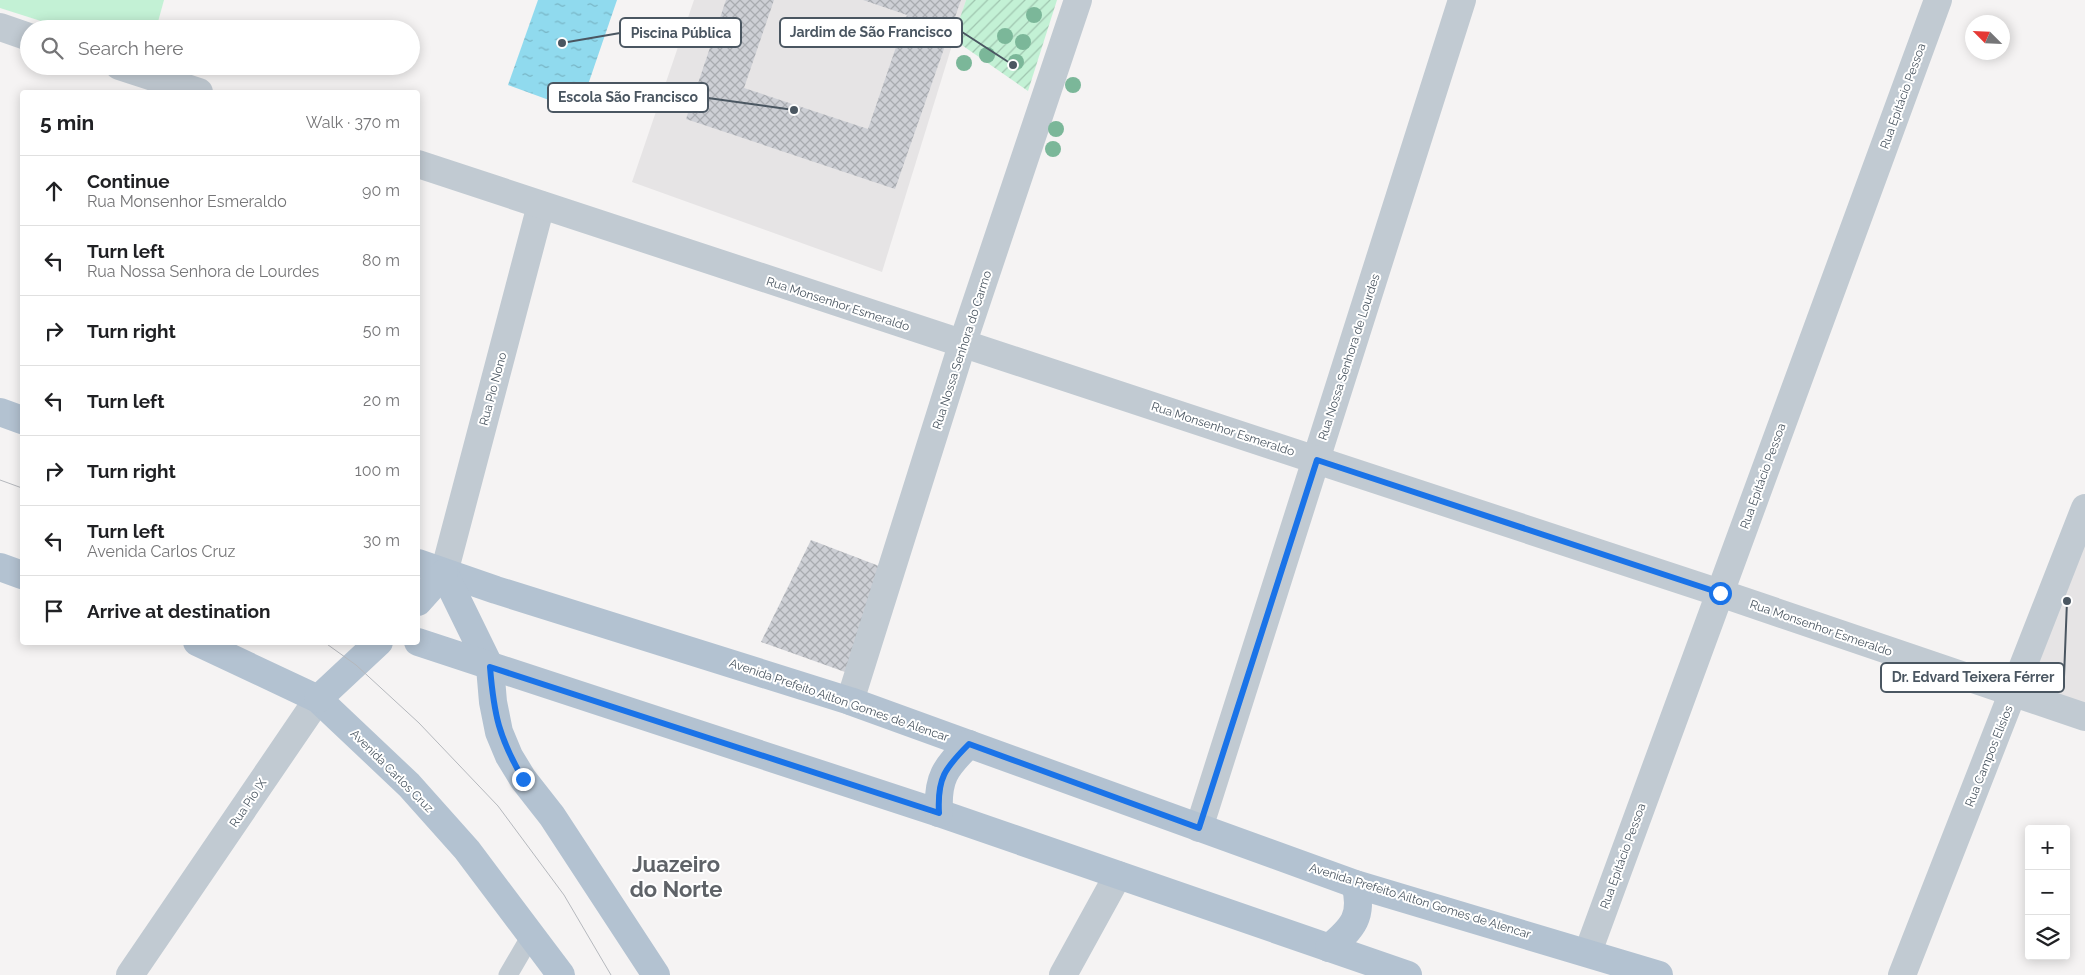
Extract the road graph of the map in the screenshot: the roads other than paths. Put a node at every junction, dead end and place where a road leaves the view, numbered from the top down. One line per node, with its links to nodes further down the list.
1 (1078, 0): 10 (street, Rua Nossa Senhora do Carmo)
2 (1462, 0): 13 (street, Rua Nossa Senhora de Lourdes)
3 (1938, 0): 19 (street, Rua Epitácio Pessoa)
4 (0, 27): 5 (street)
5 (20, 34)
6 (147, 75): 7 (street)
7 (193, 90)
8 (420, 165): 9 (street, Rua Monsenhor Esmeraldo)
9 (541, 205): 10 (street, Rua Monsenhor Esmeraldo); 17 (street, Rua Pio Nono)
10 (962, 345): 13 (street, Rua Monsenhor Esmeraldo); 27 (street, Rua Nossa Senhora do Carmo)
11 (0, 412): 12 (main road)
12 (20, 419)
13 (1317, 460): 19 (street, Rua Monsenhor Esmeraldo); 31 (street, Rua Nossa Senhora de Lourdes)
14 (2085, 508): 25 (street, Rua Campos Elísios)
15 (420, 564): 17 (main road)
16 (0, 567): 18 (main road)
17 (444, 573): 20 (main road); 24 (main road); 27 (main road, Avenida Prefeito Aílton Gomes de Alencar)
18 (20, 574)
19 (1720, 593): 25 (street, Rua Monsenhor Esmeraldo); 36 (street, Rua Epitácio Pessoa)
20 (420, 600)
21 (420, 643): 24 (main road)
22 (203, 645): 26 (main road, Avenida Carlos Cruz)
23 (376, 645): 26 (main road, Rua Pio IX)
24 (490, 667): 30 (main road); 41 (main road)
25 (2014, 693): 28 (street, Rua Monsenhor Esmeraldo); 44 (street, Rua Campos Elísios)
26 (318, 699): 34 (main road, Avenida Carlos Cruz); 38 (street, Rua Pio IX)
27 (850, 701): 29 (main road, Avenida Prefeito Aílton Gomes de Alencar)
28 (2085, 717)
29 (969, 744): 30 (main road); 31 (main road, Avenida Prefeito Aílton Gomes de Alencar)
30 (939, 813): 32 (main road)
31 (1199, 828): 33 (main road, Avenida Prefeito Aílton Gomes de Alencar)
32 (1118, 875): 35 (main road); 42 (street)
33 (1355, 884): 35 (main road); 36 (main road, Avenida Prefeito Aílton Gomes de Alencar)
34 (532, 934): 39 (lane); 40 (main road, Avenida Carlos Cruz)
35 (1329, 948): 37 (main road)
36 (1588, 952): 43 (main road, Avenida Prefeito Aílton Gomes de Alencar)
37 (1397, 973)
38 (130, 975)
39 (508, 975)
40 (562, 975)
41 (656, 975)
42 (1063, 975)
43 (1659, 975)
44 (1902, 975)

